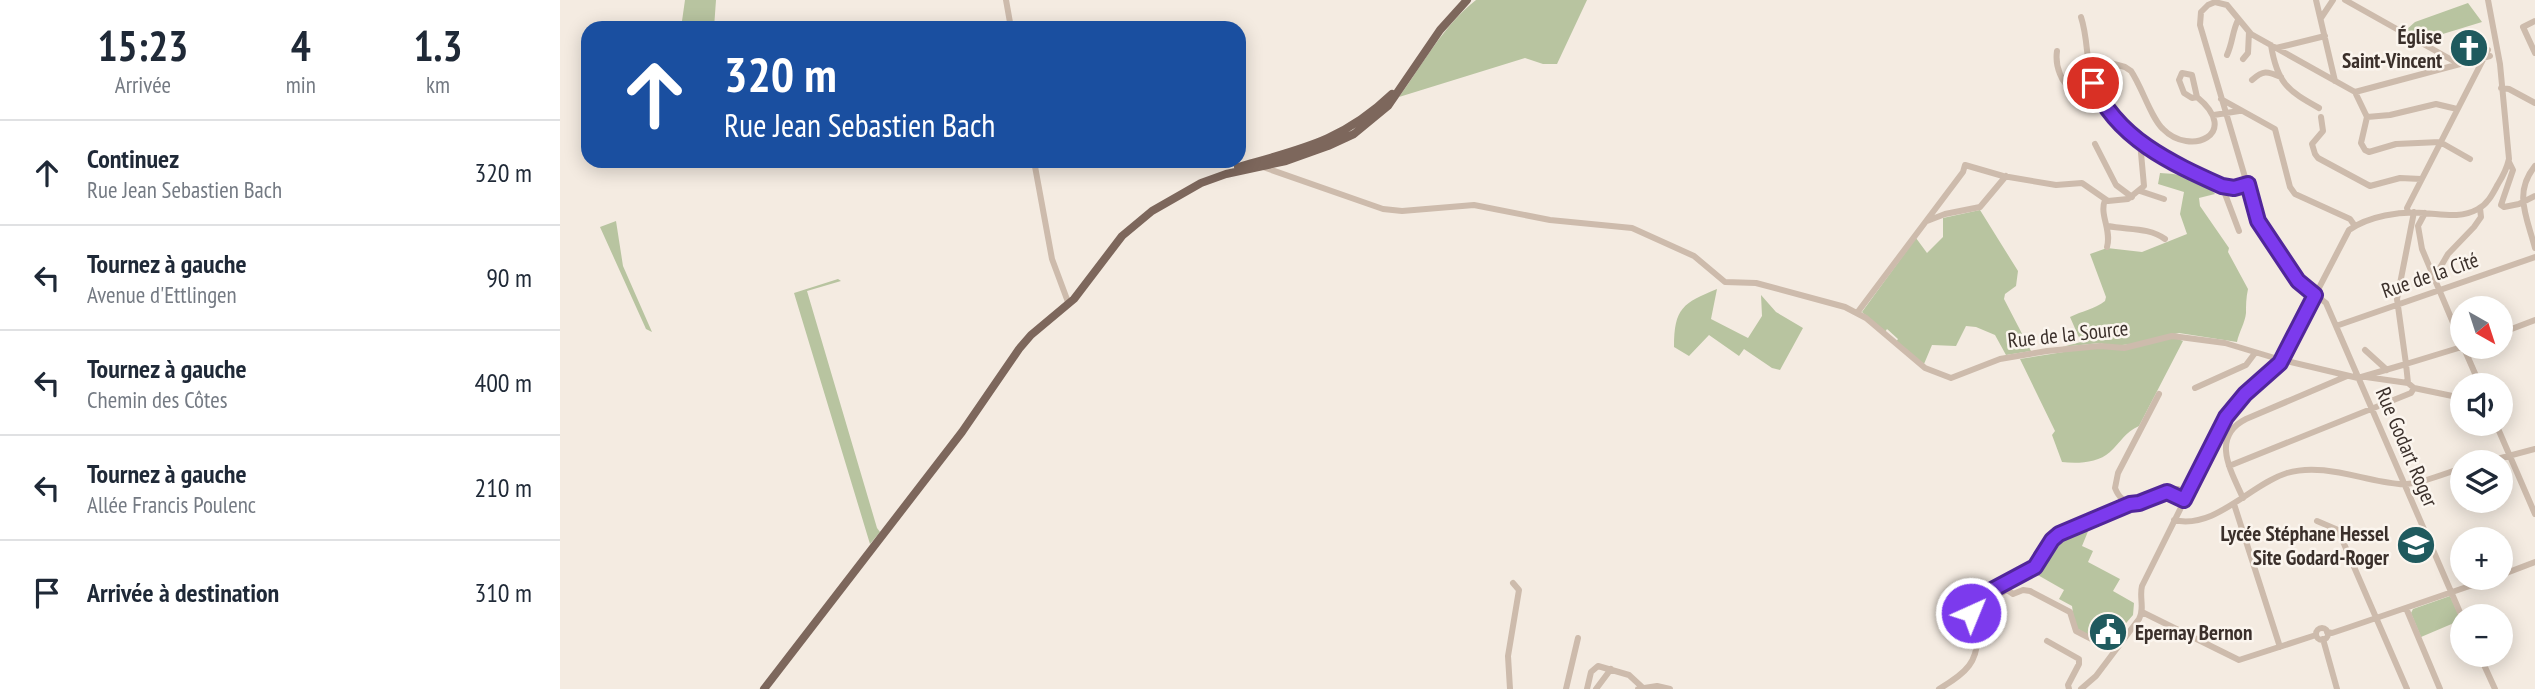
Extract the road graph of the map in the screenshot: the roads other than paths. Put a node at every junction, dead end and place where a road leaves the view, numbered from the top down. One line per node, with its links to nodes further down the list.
1 (1006, 0): 10 (street)
2 (1467, 0): 45 (main road)
3 (2317, 0): 8 (street)
4 (2333, 0): 8 (street)
5 (2345, 0): 21 (street)
6 (2489, 0): 17 (street)
7 (2081, 17): 19 (street)
8 (2321, 18): 13 (street)
9 (2238, 20): 12 (street); 18 (street); 28 (street, Rue Godart Roger)
10 (1010, 21)
11 (2535, 21): 16 (street)
12 (2249, 32): 14 (street); 20 (street)
13 (2325, 36): 14 (street); 24 (street)
14 (2274, 47): 22 (street); 24 (street)
15 (2057, 51): 31 (street)
16 (2535, 53)
17 (2489, 54): 21 (street); 25 (street); 33 (street)
18 (2227, 55)
19 (2088, 57): 31 (street); 36 (street)
20 (2243, 59)
21 (2459, 64): 26 (street)
22 (2281, 77): 23 (street); 32 (street)
23 (2252, 80)
24 (2335, 81): 26 (street)
25 (2501, 88): 29 (street); 44 (street)
26 (2356, 92): 38 (street)
27 (2197, 97): 36 (street)
28 (2221, 99): 30 (street); 34 (street, Rue Godart Roger)
29 (2535, 103)
30 (2232, 104): 34 (street); 35 (street)
31 (2105, 107): 40 (street)
32 (2319, 108)
33 (2457, 108): 38 (street); 41 (street)
34 (2225, 111): 35 (street); 36 (street); 39 (street, Rue Godart Roger)
35 (2243, 112): 39 (street); 63 (street)
36 (2214, 115)
37 (2321, 117): 49 (street)
38 (2367, 117): 41 (street)
39 (2229, 123): 50 (street, Rue Godart Roger)
40 (2140, 142): 51 (street); 52 (street)
41 (2440, 142): 43 (street); 49 (street)
42 (2095, 144): 54 (street)
43 (2470, 159)
44 (2509, 162): 57 (street); 58 (street)
45 (1262, 164): 73 (main road); 75 (main road); 76 (street, Rue de la Source)
46 (2535, 166): 57 (street)
47 (1035, 168): 73 (street)
48 (2006, 177): 56 (street); 61 (street); 61 (street)
49 (2421, 179): 59 (street)
50 (2248, 184): 51 (street); 72 (street, Rue Godart Roger)
51 (2222, 186): 65 (street)
52 (2140, 191): 54 (street); 55 (street)
53 (2535, 196): 57 (street)
54 (2132, 197): 56 (street)
55 (2164, 199)
56 (2105, 200): 62 (street)
57 (2522, 202): 64 (street)
58 (2480, 208): 60 (street); 70 (street)
59 (2411, 212): 60 (street); 63 (street); 74 (street)
60 (2425, 213): 70 (street)
61 (1924, 222): 76 (street)
62 (2108, 226): 66 (street); 67 (street)
63 (2355, 226): 72 (street)
64 (2533, 230): 68 (street)
65 (2238, 231)
66 (2165, 239)
67 (2107, 247)
68 (2535, 248)
69 (2535, 257): 71 (street, Rue de la Cité)
70 (2433, 276): 71 (street)
71 (2439, 290): 74 (street, Rue de la Cité); 77 (street)
72 (2315, 295): 79 (street, Rue Godart Roger); 84 (street)
73 (1069, 302): 75 (main road)
74 (2397, 305): 79 (street, Rue de la Cité); 85 (street)
75 (1059, 312): 135 (main road)
76 (1857, 313): 83 (street, Rue de la Source)
77 (2450, 315)
78 (2535, 320): 80 (street)
79 (2336, 327): 88 (street, Rue Godart Roger)
80 (2513, 328)
81 (2365, 350): 86 (street)
82 (2450, 351): 85 (street)
83 (2255, 353): 84 (street, Rue de la Source); 90 (street)
84 (2282, 360): 87 (street, Rue de la Source); 102 (street)
85 (2406, 365): 86 (street); 89 (street)
86 (2387, 370): 88 (street)
87 (2347, 376): 88 (street, Rue de la Source); 98 (street)
88 (2361, 377): 89 (street, Rue de la Source); 94 (street, Rue Godart Roger)
89 (2408, 383): 91 (street)
90 (2195, 387)
91 (2414, 388): 93 (street); 94 (street)
92 (2159, 394): 106 (street)
93 (2450, 396)
94 (2371, 408): 98 (street); 100 (street, Rue Godart Roger)
95 (2535, 449): 96 (street)
96 (2513, 454)
97 (2513, 461): 105 (street)
98 (2230, 466): 103 (street)
99 (2450, 471): 100 (street)
100 (2404, 484): 103 (street); 119 (street, Rue Godart Roger)
101 (2167, 492): 102 (street); 104 (street); 106 (street)
102 (2188, 493): 104 (street)
103 (2243, 498): 107 (street)
104 (2184, 500): 108 (street)
105 (2533, 503): 109 (street)
106 (2130, 504): 120 (street)
107 (2234, 504): 110 (street); 130 (street)
108 (2179, 510): 110 (street); 111 (street)
109 (2535, 514)
110 (2196, 519): 111 (street)
111 (2174, 520): 123 (street)
112 (2317, 521): 124 (street)
113 (2535, 562): 114 (street)
114 (2513, 570)
115 (1513, 583): 117 (street)
116 (1526, 583): 117 (street)
117 (1519, 590): 136 (street)
118 (2457, 590): 119 (street)
119 (2451, 592): 121 (street, Rue Godart Roger); 122 (street)
120 (1974, 602): 131 (street); 141 (street)
121 (2456, 604)
122 (2406, 608): 124 (street); 146 (street)
123 (2143, 612): 130 (street); 131 (street)
124 (2376, 618): 125 (street); 145 (street)
125 (2327, 632): 126 (street); 128 (street)
126 (2316, 635): 128 (street); 130 (street)
127 (1578, 638): 137 (street)
128 (2323, 639): 144 (street)
129 (2047, 641): 142 (street)
130 (2280, 648)
131 (2115, 651): 143 (street)
132 (2485, 667): 147 (street)
133 (1611, 669): 134 (street); 138 (street); 139 (street)
134 (1640, 688): 140 (street)
135 (764, 689)
136 (1510, 689)
137 (1566, 689)
138 (1587, 689)
139 (1596, 689)
140 (1668, 689)
141 (1939, 689)
142 (2069, 689)
143 (2081, 689)
144 (2337, 689)
145 (2407, 689)
146 (2441, 689)
147 (2495, 689)

